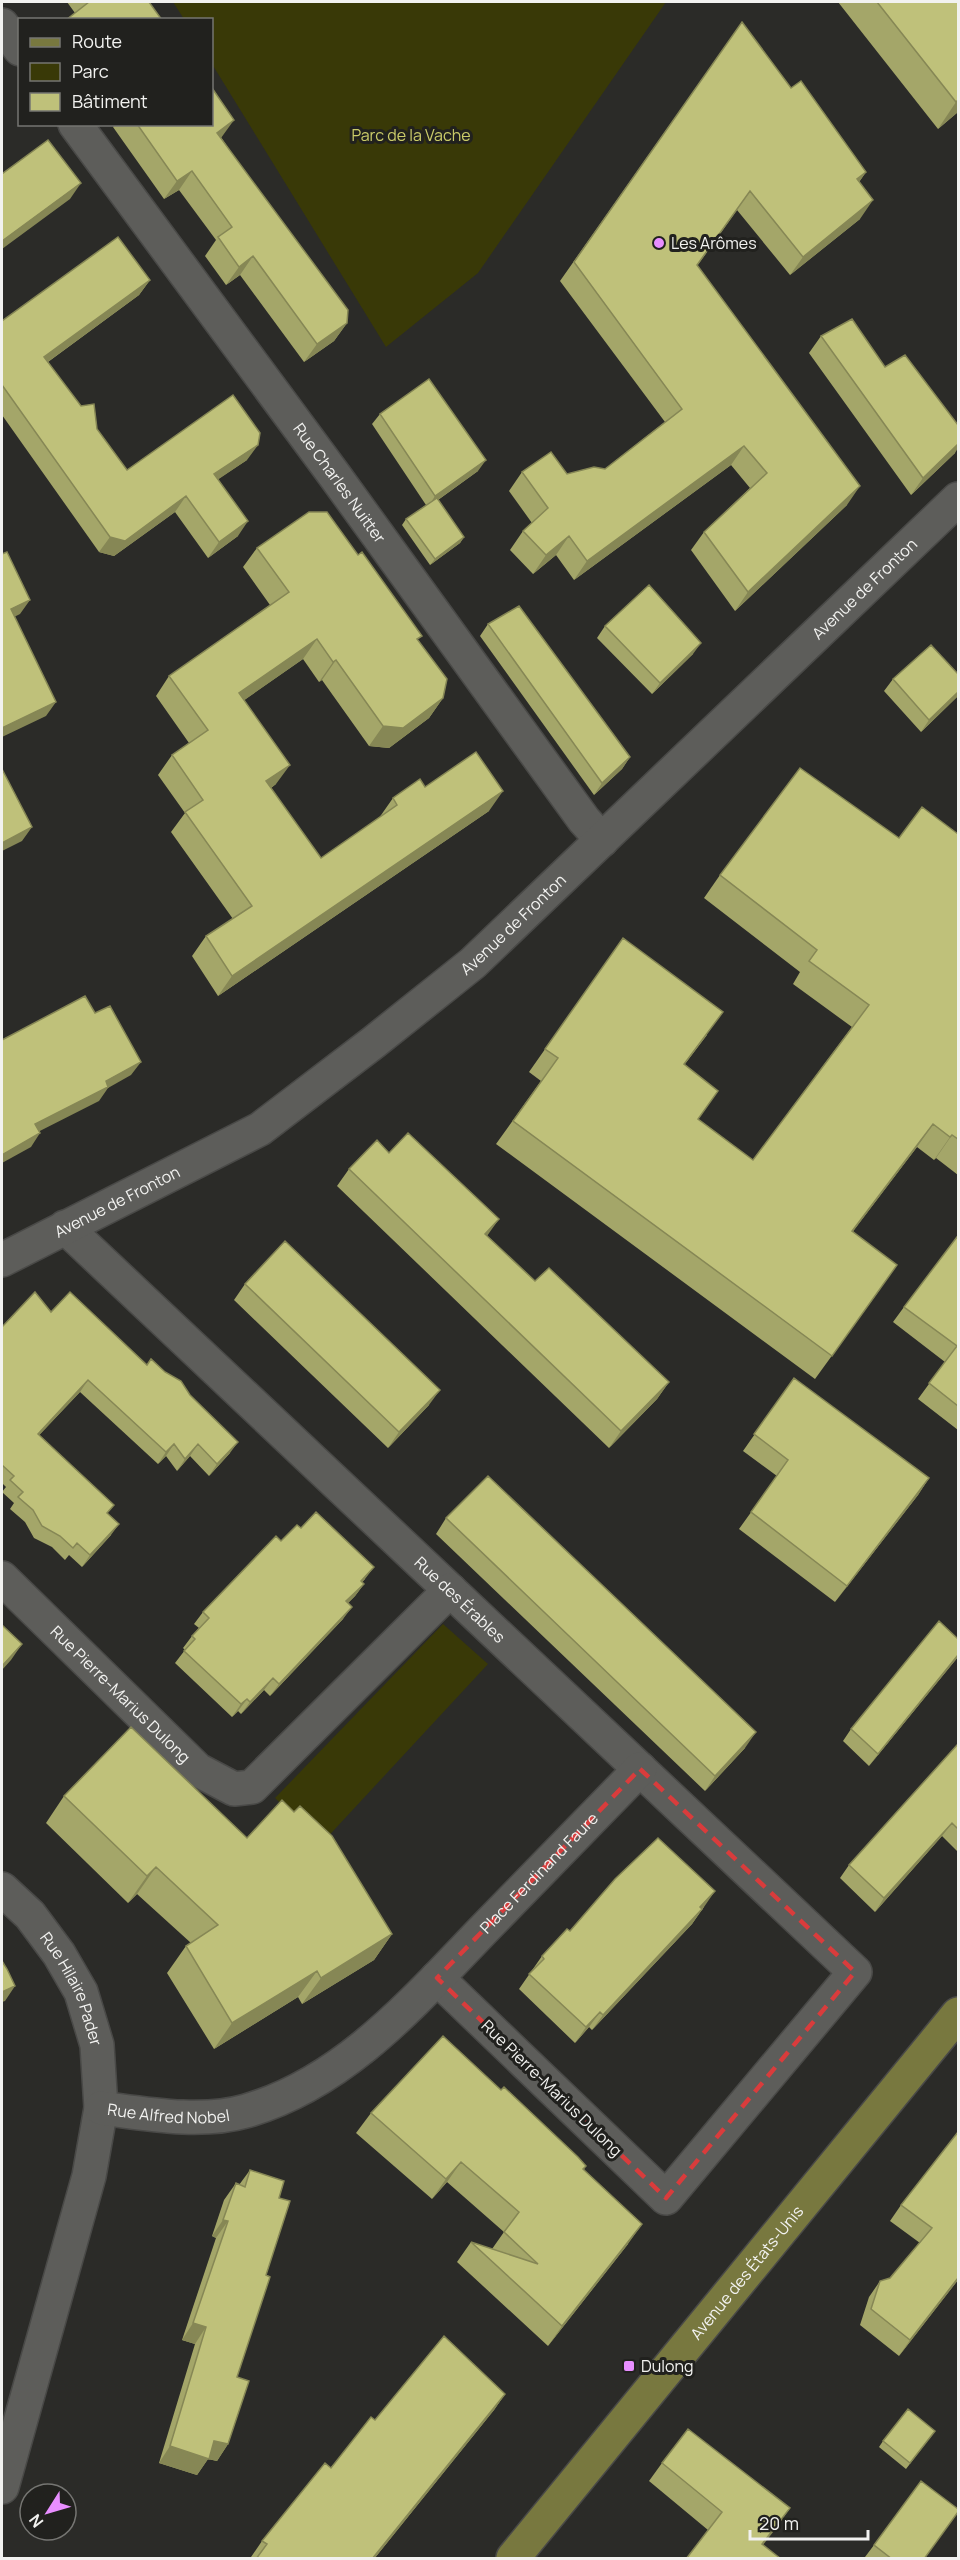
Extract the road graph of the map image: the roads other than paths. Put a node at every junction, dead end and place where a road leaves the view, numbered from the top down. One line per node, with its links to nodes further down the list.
1 (2, 25): 2 (street)
2 (18, 46)
3 (76, 126): 5 (street, Rue Charles Nuitter)
4 (958, 499): 5 (street, Avenue de Fronton)
5 (602, 840): 6 (street, Avenue de Fronton)
6 (65, 1227): 7 (street, Avenue de Fronton); 9 (street, Rue des Érables)
7 (2, 1260)
8 (2, 1578): 9 (street, Rue Pierre-Marius Dulong)
9 (450, 1590): 10 (street, Rue des Érables)
10 (640, 1769): 12 (street, Place Ferdinand Faure); 15 (street, Rue des Érables)
11 (2, 1888): 14 (street, Rue Hilaire Pader)
12 (437, 1978): 14 (street, Rue Alfred Nobel); 15 (street, Rue Pierre-Marius Dulong)
13 (958, 2014): 17 (main road, Avenue des États-Unis)
14 (101, 2108): 16 (street, Rue Alfred Nobel)
15 (666, 2198)
16 (2, 2487)
17 (513, 2559)

